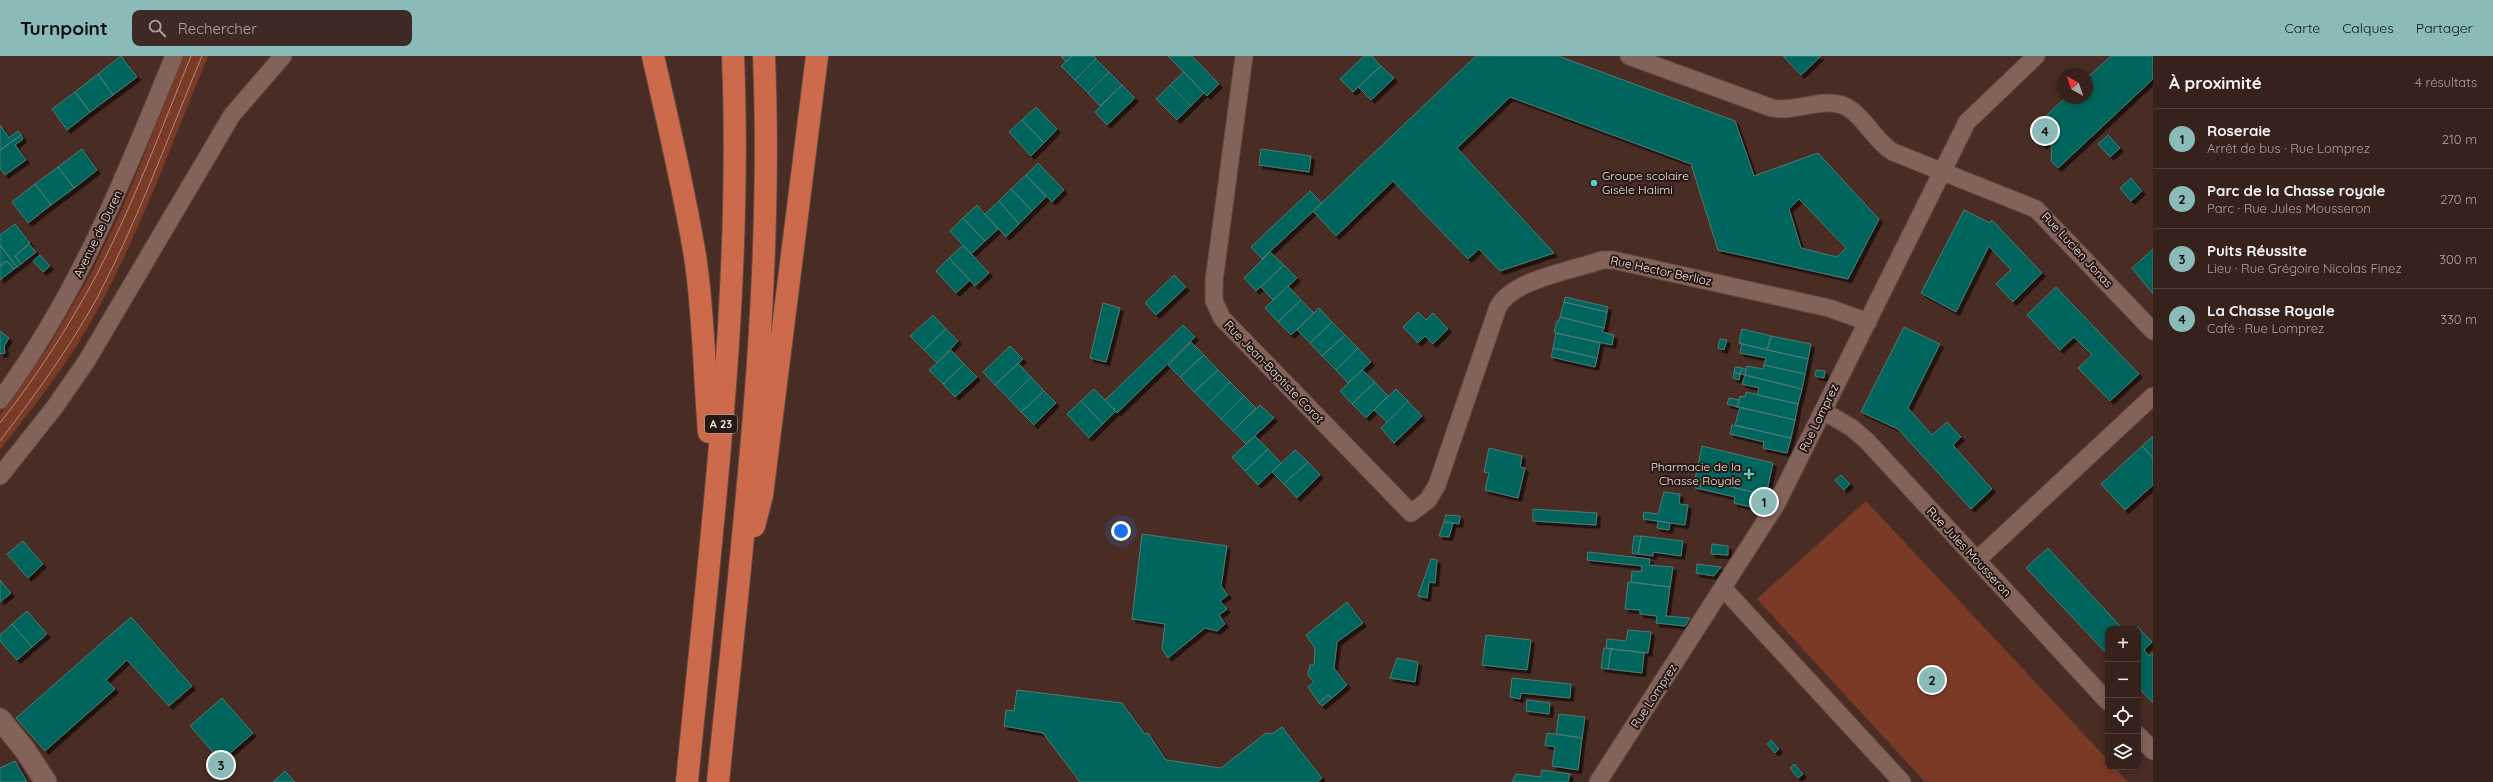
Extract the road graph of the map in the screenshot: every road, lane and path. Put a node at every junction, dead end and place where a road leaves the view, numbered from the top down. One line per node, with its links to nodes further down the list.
1 (174, 56): 14 (street, Avenue de Duren)
2 (283, 56): 16 (street)
3 (653, 56): 17 (highway)
4 (733, 56): 17 (highway, A 23)
5 (764, 56): 21 (highway, A 23)
6 (817, 56): 21 (highway)
7 (1244, 56): 18 (street, Rue Jean-Baptiste Corot)
8 (1629, 56): 10 (street)
9 (2036, 56): 10 (street, Rue Lomprez)
10 (1942, 171): 11 (street, Rue Lomprez); 12 (street, Rue Lucien Jonas)
11 (1868, 322): 15 (street, Rue Lomprez); 18 (street, Rue Hector Berlioz)
12 (2153, 331)
13 (2153, 396): 19 (street)
14 (0, 400)
15 (1822, 411): 19 (street, Rue Jules Mousseron); 20 (street, Rue Lomprez)
16 (0, 476)
17 (715, 488): 27 (highway, A 23)
18 (1411, 513)
19 (1977, 560): 22 (street, Rue Jules Mousseron)
20 (1724, 589): 29 (street, Rue Lomprez); 30 (street)
21 (737, 590): 28 (highway, A 23)
22 (2105, 699)
23 (0, 719): 26 (street)
24 (2141, 738): 25 (street)
25 (2153, 751)
26 (46, 782)
27 (687, 782)
28 (718, 782)
29 (1598, 782)
30 (1902, 782)

